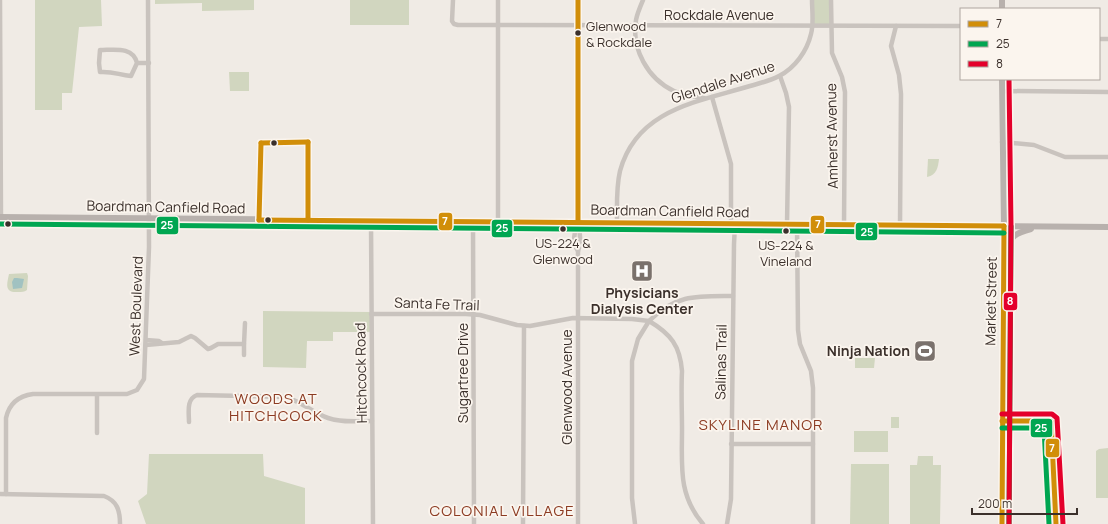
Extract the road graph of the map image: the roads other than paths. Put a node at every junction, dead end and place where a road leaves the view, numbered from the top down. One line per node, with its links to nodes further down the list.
1 (0, 0): 26 (street)
2 (148, 0): 17 (street, West Boulevard)
3 (452, 0): 9 (street, Rockdale Avenue)
4 (498, 0): 9 (street)
5 (578, 0): 10 (street, Glenwood Avenue)
6 (643, 0): 11 (street)
7 (812, 0): 12 (street, Glendale Avenue)
8 (831, 0): 13 (street, Amherst Avenue)
9 (498, 26): 10 (street, Rockdale Avenue); 30 (street)
10 (578, 26): 11 (street, Rockdale Avenue); 31 (street, Glenwood Avenue)
11 (636, 26): 12 (street, Rockdale Avenue); 23 (street)
12 (812, 26): 13 (street, Rockdale Avenue); 18 (street, Glendale Avenue)
13 (831, 26): 14 (street, Rockdale Avenue); 36 (street, Amherst Avenue)
14 (896, 26): 15 (street, Rockdale Avenue); 37 (street)
15 (960, 26)
16 (137, 63): 16 (street); 17 (street)
17 (149, 63): 27 (street, West Boulevard)
18 (780, 76): 22 (street, Glendale Avenue); 34 (street)
19 (1002, 80): 20 (main road, Market Street)
20 (1002, 91): 21 (street); 24 (main road, Market Street)
21 (1108, 92)
22 (712, 97): 23 (street, Glendale Avenue); 33 (street, Salinas Trail)
23 (705, 98): 32 (street, Glendale Avenue)
24 (1002, 142): 25 (street); 38 (main road, Market Street)
25 (1108, 157)
26 (0, 217): 27 (main road, Boardman Canfield Road)
27 (149, 219): 28 (main road, Boardman Canfield Road); 49 (street, West Boulevard)
28 (371, 221): 29 (main road, Boardman Canfield Road); 43 (street, Hitchcock Road)
29 (473, 222): 30 (main road, Boardman Canfield Road); 44 (street, Sugartree Drive)
30 (498, 222): 31 (main road, Boardman Canfield Road)
31 (578, 222): 32 (main road, Boardman Canfield Road); 45 (street, Glenwood Avenue)
32 (617, 223): 33 (main road, Boardman Canfield Road)
33 (733, 224): 34 (main road, Boardman Canfield Road); 42 (street, Salinas Trail)
34 (788, 224): 35 (main road, Boardman Canfield Road)
35 (797, 224): 36 (main road, Boardman Canfield Road); 58 (street)
36 (844, 225): 37 (main road, Boardman Canfield Road)
37 (900, 225): 38 (main road, Boardman Canfield Road)
38 (1004, 226): 39 (main road, Boardman Canfield Road); 41 (main road, Market Street)
39 (1043, 226): 40 (main road, Boardman Canfield Road); 41 (main road)
40 (1108, 227)
41 (1004, 252): 69 (main road, Market Street)
42 (733, 296): 46 (street); 57 (street, Salinas Trail)
43 (371, 314): 44 (street, Santa Fe Trail); 53 (street, Hitchcock Road)
44 (474, 314): 48 (street, Santa Fe Trail); 62 (street, Sugartree Drive)
45 (578, 318): 46 (street, Santa Fe Trail); 48 (street, Santa Fe Trail); 64 (street, Glenwood Avenue)
46 (649, 322): 65 (street); 66 (street)
47 (245, 323): 50 (street)
48 (524, 326): 63 (street)
49 (146, 342): 50 (street); 52 (street, West Boulevard)
50 (244, 344): 51 (street)
51 (244, 355)
52 (97, 395): 55 (street, West Boulevard); 56 (street)
53 (372, 421): 54 (street); 61 (street, Hitchcock Road)
54 (189, 422)
55 (2, 430): 59 (street, West Boulevard)
56 (97, 433)
57 (731, 444): 58 (street); 67 (street, Salinas Trail)
58 (813, 444): 68 (street)
59 (3, 494): 60 (street)
60 (120, 524)
61 (373, 524)
62 (474, 524)
63 (523, 524)
64 (578, 524)
65 (635, 524)
66 (703, 524)
67 (727, 524)
68 (813, 524)
69 (1002, 524)

